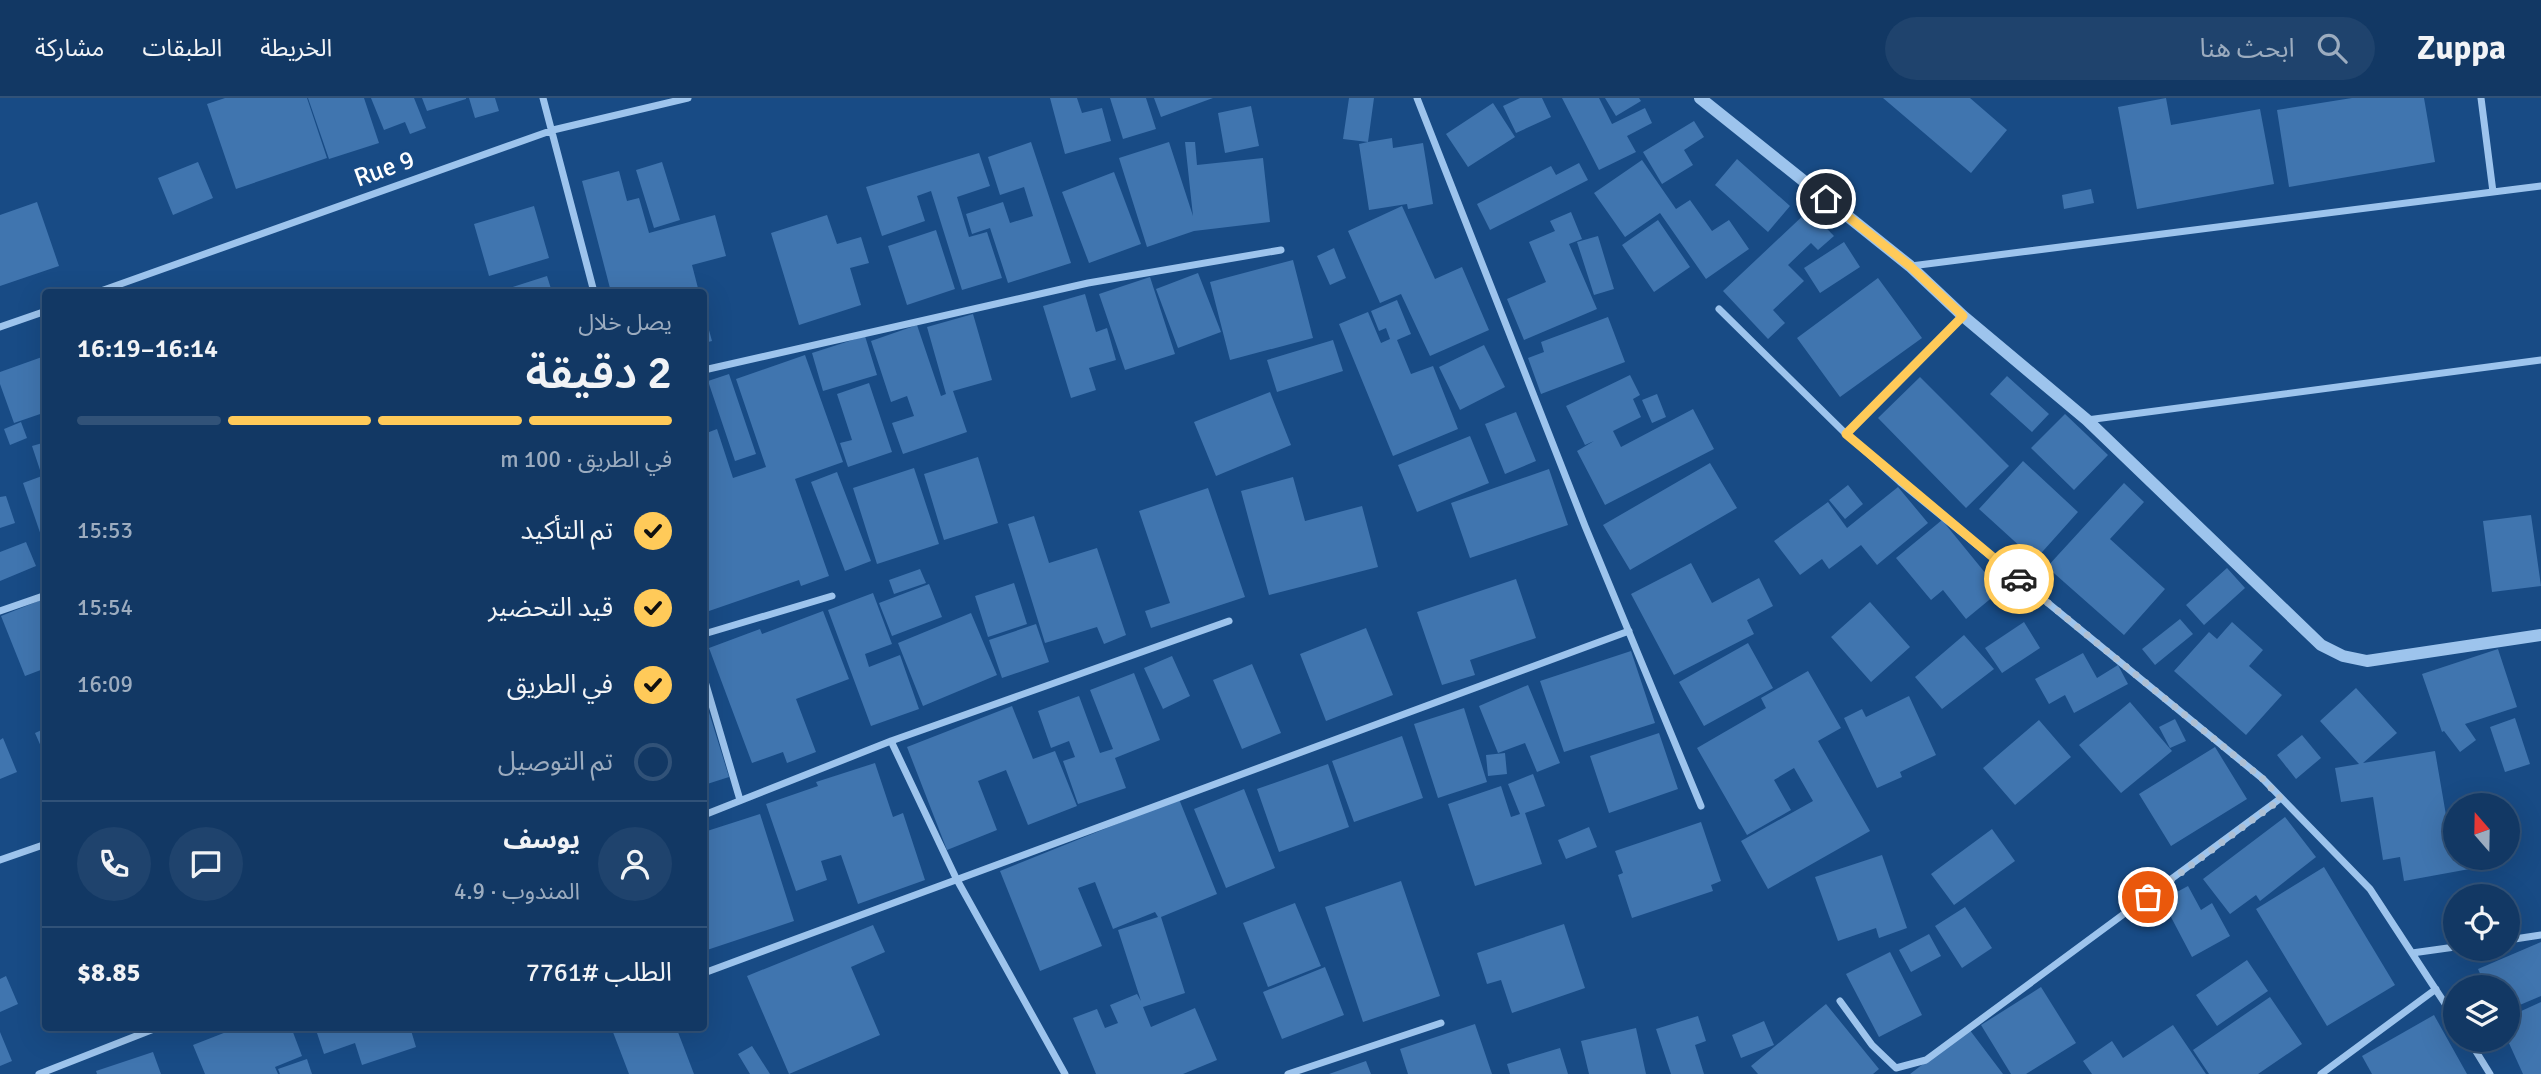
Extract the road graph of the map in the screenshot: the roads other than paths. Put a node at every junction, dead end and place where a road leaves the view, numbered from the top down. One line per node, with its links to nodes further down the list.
1 (543, 98): 6 (street)
2 (688, 98): 6 (street, Rue 9)
3 (1417, 98): 25 (street)
4 (1700, 98): 10 (street)
5 (2481, 98): 8 (street)
6 (553, 130): 11 (street, Rue 9); 12 (street)
7 (2541, 186): 8 (street)
8 (2493, 192): 10 (street)
9 (1281, 250): 18 (street)
10 (1910, 266): 15 (street)
11 (105, 289)
12 (593, 289)
13 (1719, 309): 20 (street)
14 (42, 312): 16 (street)
15 (1963, 316): 19 (street); 20 (street)
16 (0, 327)
17 (2541, 360): 19 (street)
18 (707, 369)
19 (2087, 420): 27 (street)
20 (1846, 434): 30 (street)
21 (42, 596): 23 (street)
22 (832, 596): 26 (street)
23 (0, 611)
24 (1229, 621): 29 (street)
25 (1629, 631): 32 (street); 36 (street)
26 (707, 633)
27 (2541, 635)
28 (707, 688): 31 (street)
29 (891, 741): 31 (street); 36 (street)
30 (2281, 799): 40 (street); 44 (street)
31 (740, 800): 33 (street)
32 (1701, 806)
33 (707, 814)
34 (42, 845): 35 (street)
35 (0, 860)
36 (956, 878): 41 (street); 49 (street)
37 (2541, 935): 38 (street)
38 (2520, 938)
39 (2443, 949): 40 (street)
40 (2412, 953): 42 (street)
41 (707, 972)
42 (2436, 989): 43 (street); 51 (street)
43 (2443, 1000)
44 (1840, 1001)
45 (1441, 1023): 50 (street)
46 (149, 1031): 48 (street)
47 (2476, 1052): 52 (street)
48 (39, 1074)
49 (1065, 1074)
50 (1288, 1074)
51 (2321, 1074)
52 (2490, 1074)

